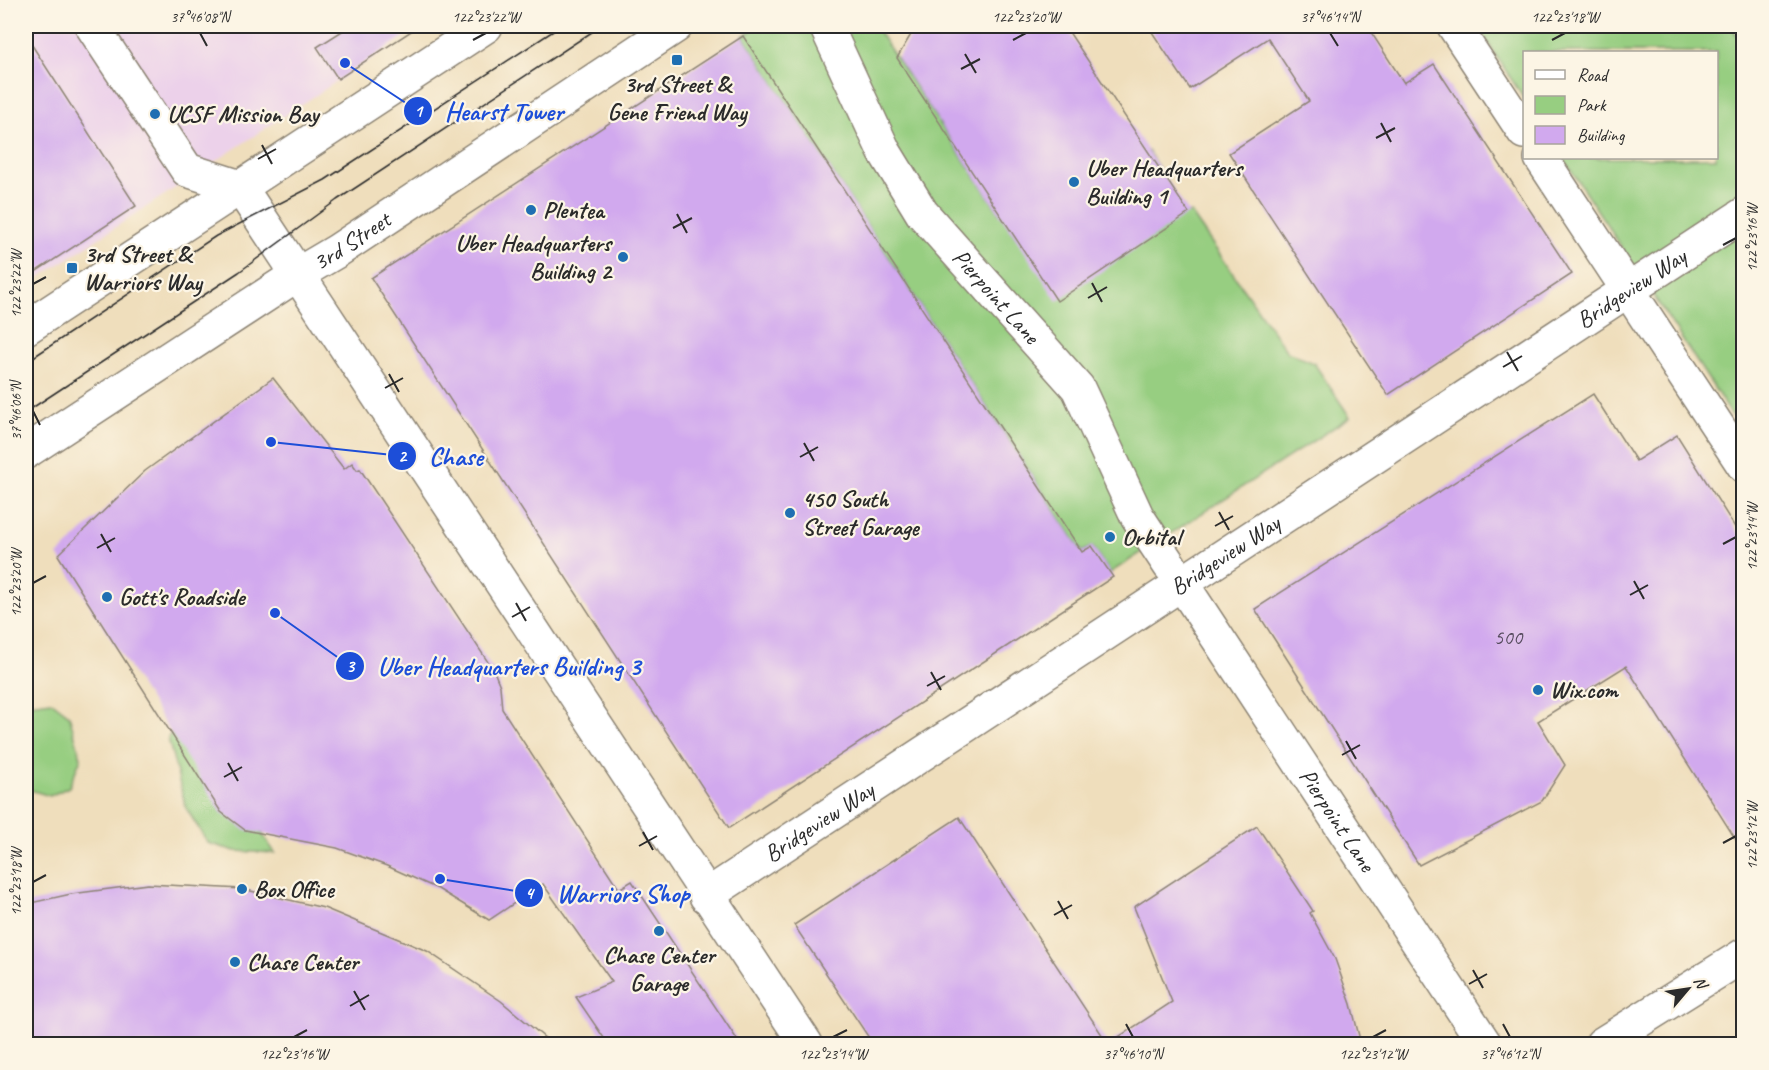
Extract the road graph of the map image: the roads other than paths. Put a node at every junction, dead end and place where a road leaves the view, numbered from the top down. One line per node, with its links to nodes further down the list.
1 (92, 26): 8 (street)
2 (486, 26): 8 (street)
3 (676, 26): 10 (street, 3rd Street)
4 (826, 26): 15 (street, Pierpoint Lane)
5 (1454, 26): 6 (street)
6 (1523, 130)
7 (1542, 159): 11 (street)
8 (240, 187): 10 (street); 12 (street)
9 (1743, 214): 11 (street, Bridgeview Way)
10 (298, 274): 13 (street, 3rd Street); 17 (street)
11 (1628, 290): 14 (street); 17 (street, Bridgeview Way)
12 (26, 328)
13 (26, 452)
14 (1743, 466)
15 (1170, 566)
16 (1190, 596): 20 (street, Pierpoint Lane)
17 (706, 896): 19 (street)
18 (1743, 955): 21 (street)
19 (807, 1044)
20 (1485, 1044)
21 (1602, 1044)

